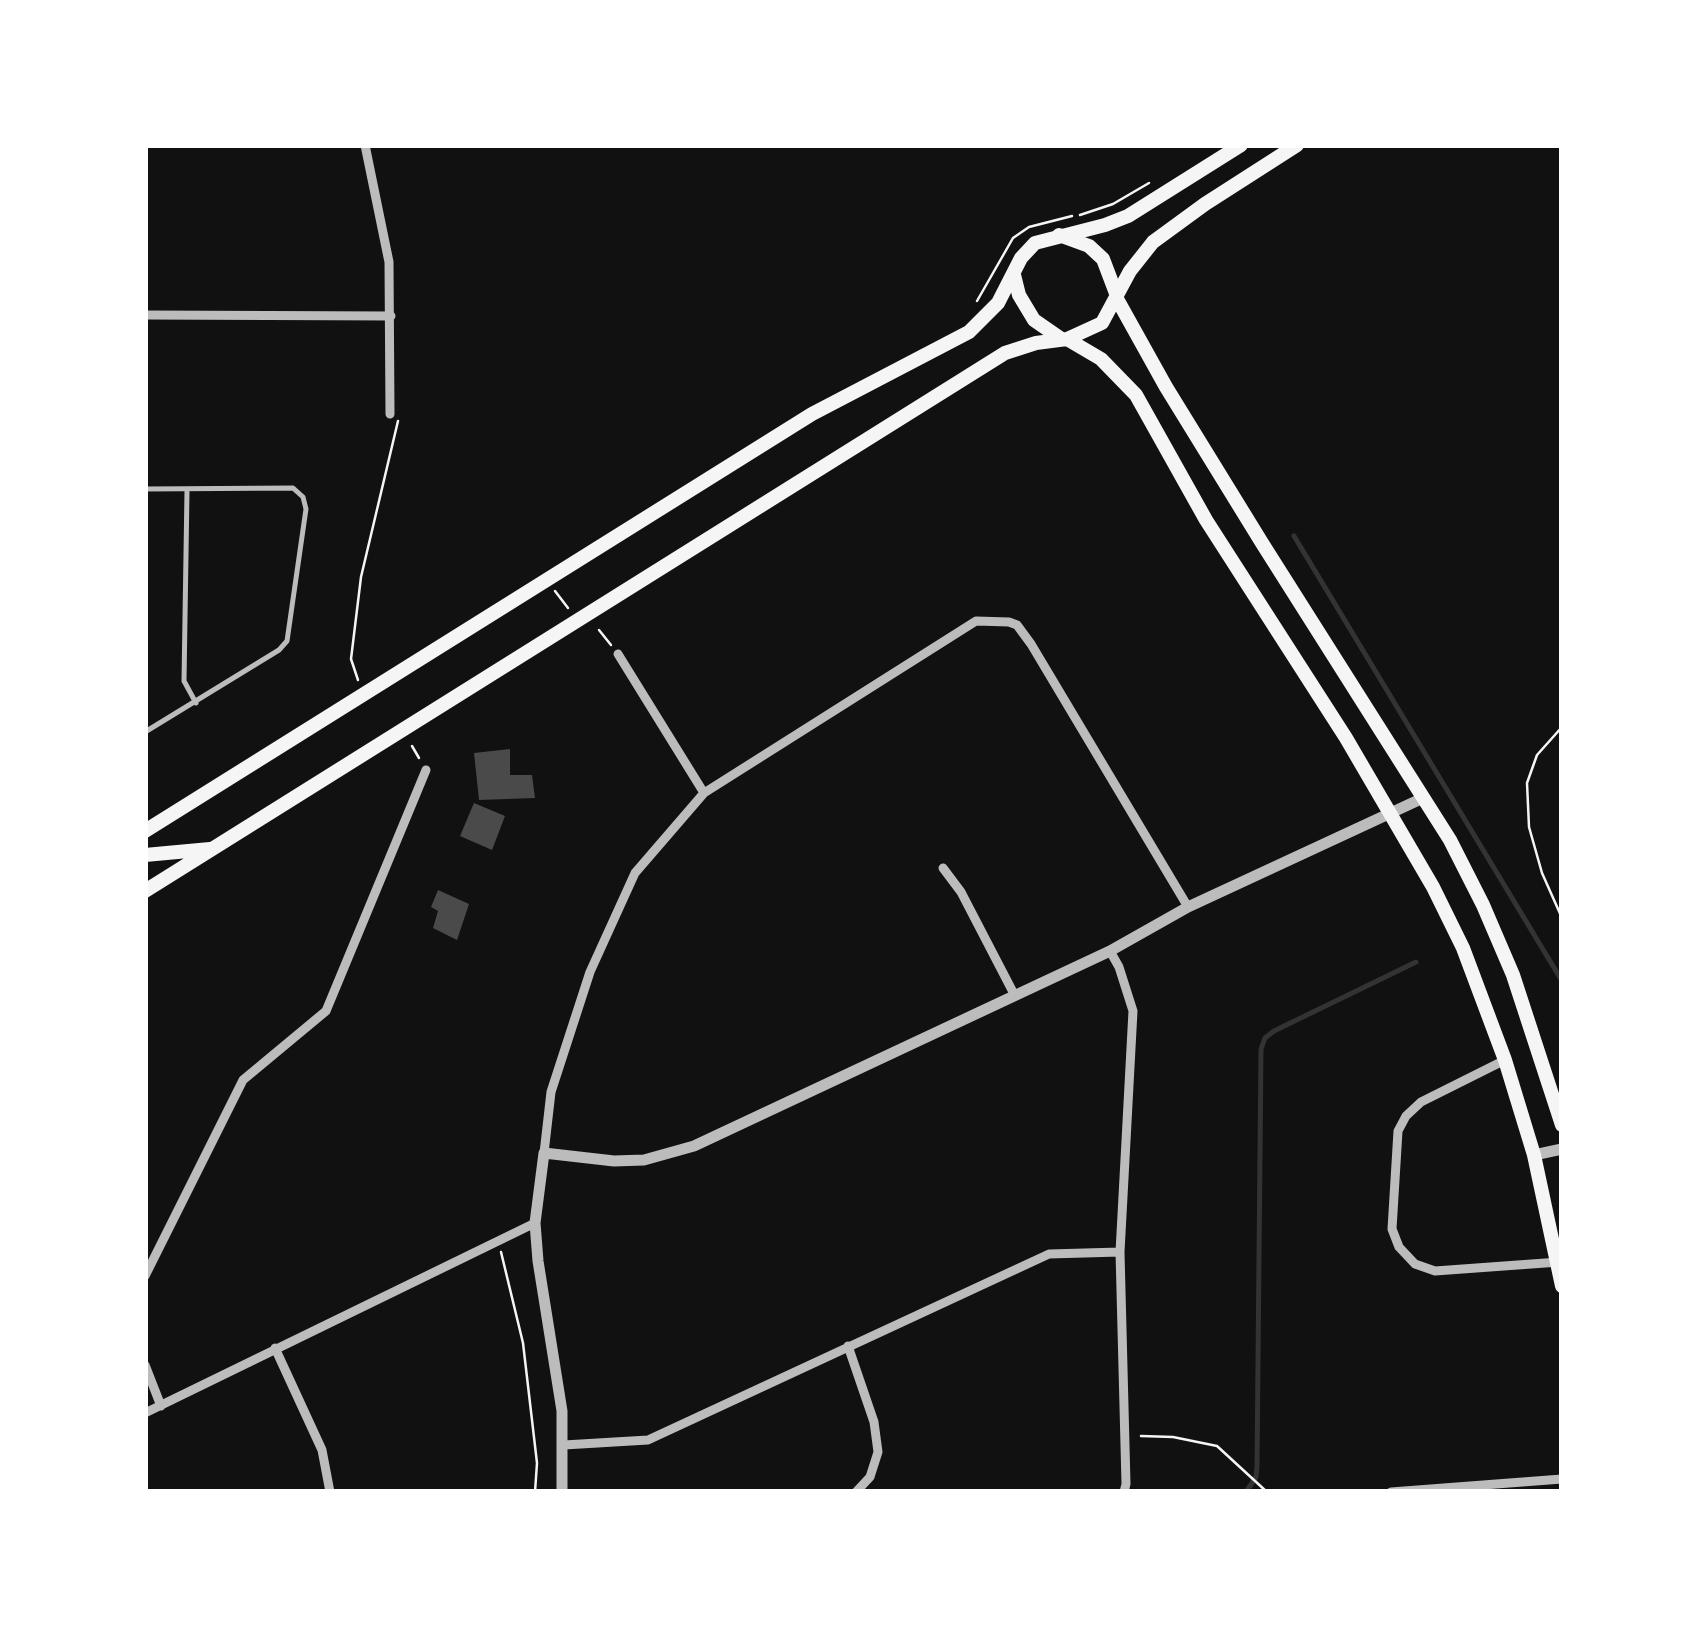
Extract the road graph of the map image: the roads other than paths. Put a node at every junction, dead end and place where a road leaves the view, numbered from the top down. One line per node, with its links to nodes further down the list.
1 (365, 145): 8 (street)
2 (1241, 145): 4 (main road)
3 (1297, 145): 6 (main road)
4 (1058, 235): 5 (main road); 6 (main road)
5 (1014, 276): 9 (main road); 20 (main road)
6 (1117, 298): 9 (main road); 18 (main road)
7 (145, 315): 8 (street)
8 (391, 316): 10 (street)
9 (1064, 338): 19 (main road); 21 (main road)
10 (390, 414)
11 (145, 490): 12 (lane)
12 (187, 492): 14 (lane); 14 (lane)
13 (618, 654): 17 (street)
14 (196, 702): 15 (lane)
15 (145, 732)
16 (426, 770): 36 (street)
17 (704, 793): 25 (street); 31 (street)
18 (1423, 798): 19 (street); 29 (main road)
19 (1391, 813): 25 (street); 28 (main road)
20 (145, 831)
21 (216, 848): 22 (main road); 24 (main road)
22 (145, 855)
23 (942, 868): 27 (street)
24 (145, 890)
25 (1188, 907): 26 (street)
26 (1110, 951): 27 (street); 34 (street)
27 (1014, 994): 31 (street)
28 (1505, 1060): 32 (main road); 35 (street)
29 (1562, 1125)
30 (1562, 1149): 32 (street)
31 (544, 1153): 33 (street)
32 (1534, 1155): 35 (main road)
33 (535, 1223): 39 (street); 43 (street)
34 (1120, 1252): 38 (street); 48 (street)
35 (1558, 1262): 37 (main road)
36 (145, 1276)
37 (1562, 1286)
38 (848, 1346): 43 (street); 47 (street)
39 (275, 1348): 41 (street); 45 (street)
40 (145, 1365): 41 (street)
41 (161, 1406): 42 (street)
42 (145, 1413)
43 (564, 1445): 46 (street)
44 (1562, 1479): 49 (street)
45 (330, 1492)
46 (562, 1492)
47 (856, 1492)
48 (1124, 1492)
49 (1391, 1492)

